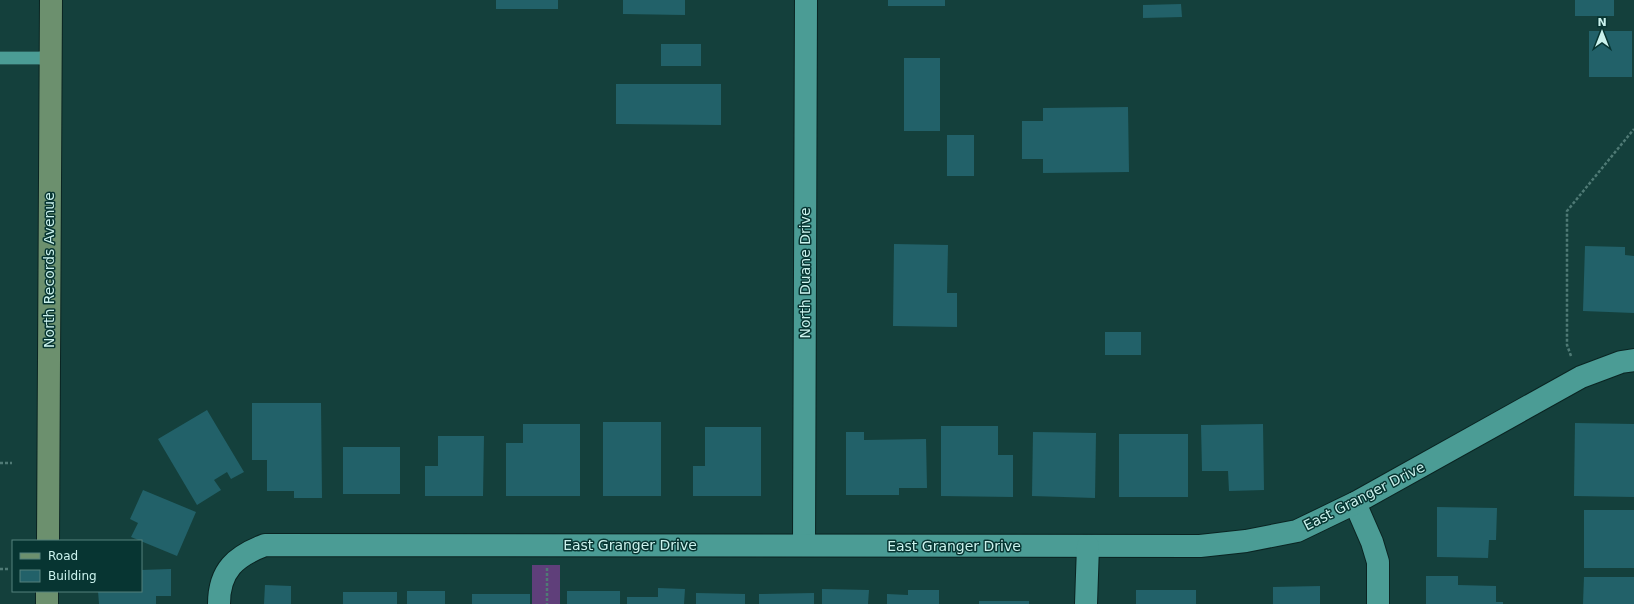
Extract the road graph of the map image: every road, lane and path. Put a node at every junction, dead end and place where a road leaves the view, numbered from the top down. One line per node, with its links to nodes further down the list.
1 (50, 0): 4 (street, North Records Avenue)
2 (806, 0): 12 (street, North Duane Drive)
3 (0, 58): 4 (lane)
4 (50, 58): 11 (street, North Records Avenue)
5 (1634, 129): 7 (path)
6 (1634, 360): 10 (street, East Granger Drive)
7 (1574, 361)
8 (0, 463): 9 (path)
9 (12, 463)
10 (1355, 503): 13 (street, East Granger Drive); 22 (street)
11 (48, 540)
12 (804, 545): 13 (street, East Granger Drive); 19 (street, East Granger Drive)
13 (1088, 546): 21 (street)
14 (547, 565): 20 (path)
15 (0, 569): 16 (path)
16 (10, 569)
17 (48, 592): 18 (street)
18 (47, 604)
19 (219, 604)
20 (547, 604)
21 (1086, 604)
22 (1378, 604)

